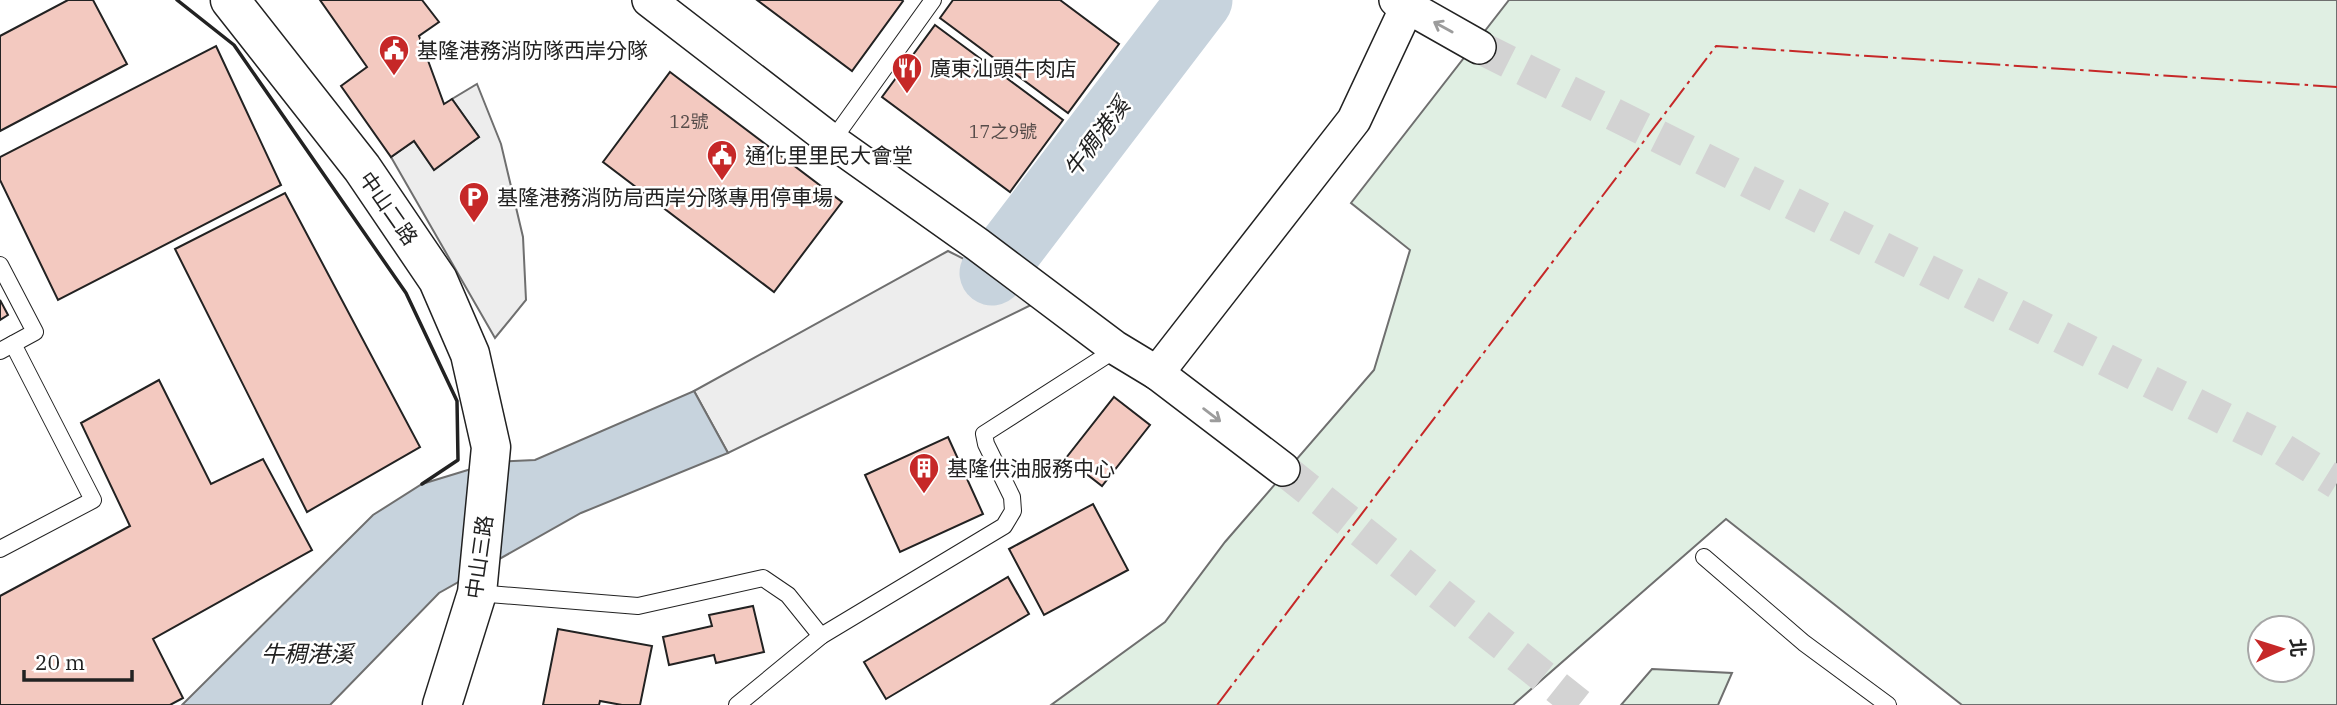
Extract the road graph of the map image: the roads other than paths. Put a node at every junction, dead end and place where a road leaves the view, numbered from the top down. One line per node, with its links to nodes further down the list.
1 (230, 0): 11 (street, 中山二路)
2 (649, 0): 6 (street)
3 (933, 0): 6 (lane)
4 (1403, 2): 5 (street, one-way to 4); 10 (street)
5 (1479, 47)
6 (832, 141): 8 (street)
7 (0, 265): 9 (lane)
8 (1114, 346): 10 (street); 16 (lane)
9 (6, 347): 13 (lane)
10 (1157, 373): 12 (street, one-way to 12)
11 (491, 447): 15 (street, 中山三路)
12 (1283, 469)
13 (0, 549)
14 (1704, 557): 19 (lane)
15 (478, 585): 16 (lane); 17 (street, 中山三路)
16 (821, 636): 18 (lane)
17 (442, 705)
18 (737, 705)
19 (1888, 705)

